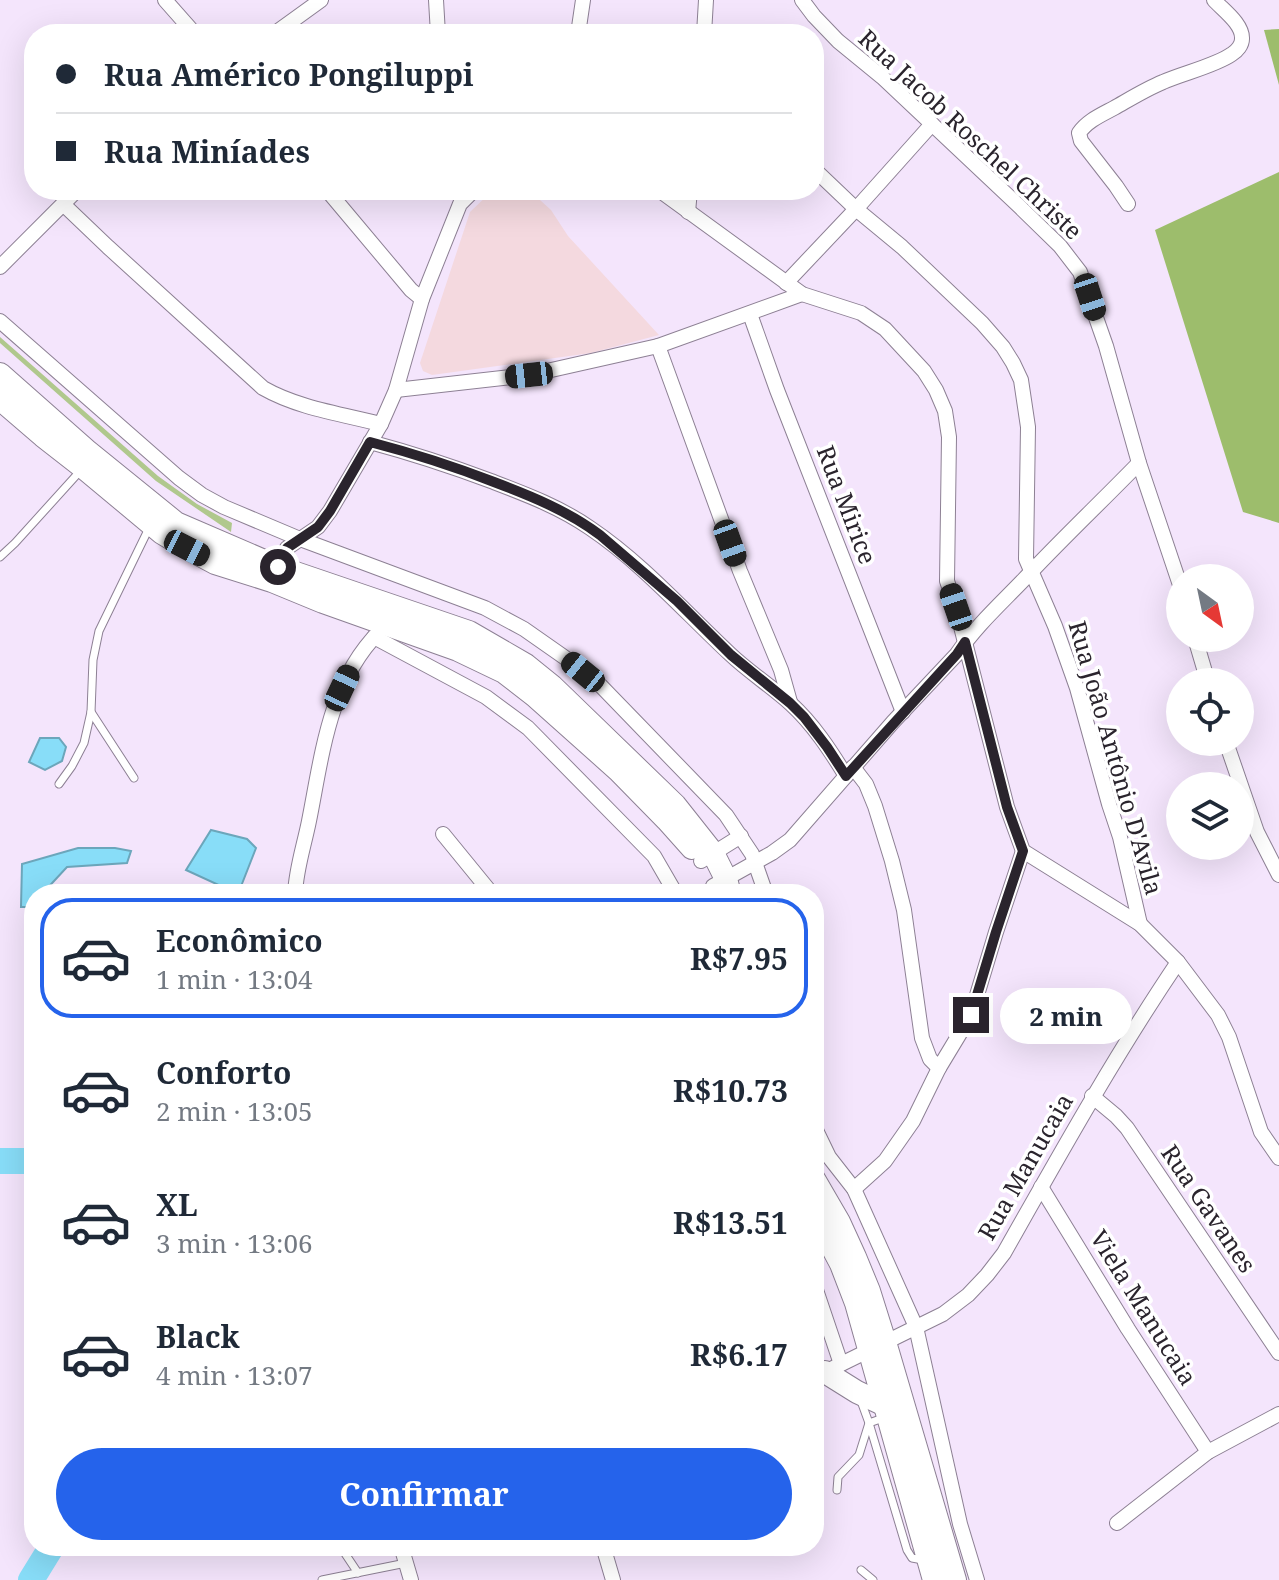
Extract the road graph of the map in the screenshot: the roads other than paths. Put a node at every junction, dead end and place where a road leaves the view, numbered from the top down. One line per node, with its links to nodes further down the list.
1 (165, 0): 8 (street)
2 (321, 0): 9 (street)
3 (436, 0): 10 (street)
4 (583, 0): 11 (street)
5 (706, 0): 12 (street)
6 (802, 0): 13 (street, Rua Jacob Roschel Christe)
7 (1214, 0): 23 (street)
8 (186, 24)
9 (288, 24)
10 (437, 24)
11 (579, 24)
12 (705, 24)
13 (822, 24)
14 (824, 26): 15 (street, Rua Jacob Roschel Christe)
15 (932, 124): 24 (street); 38 (street, Rua Jacob Roschel Christe)
16 (824, 179): 24 (street, Rua João Antônio D'Avila)
17 (67, 200): 22 (street)
18 (335, 200): 29 (street)
19 (458, 200): 29 (street)
20 (672, 200): 25 (street)
21 (689, 200): 25 (street)
22 (63, 204): 26 (street); 36 (street)
23 (1128, 204)
24 (856, 209): 27 (street); 44 (street, Rua João Antônio D'Avila)
25 (688, 212): 27 (street)
26 (0, 267)
27 (786, 283): 28 (street)
28 (802, 294): 30 (street); 49 (street)
29 (422, 299): 34 (street)
30 (750, 314): 32 (street); 52 (street, Rua Mirice)
31 (0, 321): 41 (street)
32 (658, 346): 34 (street); 50 (street)
33 (0, 374): 45 (main road)
34 (396, 390): 36 (street)
35 (0, 399): 39 (main road)
36 (381, 424): 37 (street)
37 (370, 442): 41 (street); 50 (street)
38 (1139, 463): 43 (street, Rua Jacob Roschel Christe); 44 (street)
39 (84, 468): 40 (main road); 42 (lane)
40 (151, 524): 45 (main road); 51 (lane)
41 (300, 539): 45 (street); 46 (street)
42 (0, 557)
43 (1173, 564)
44 (1032, 571): 49 (street); 69 (street, Rua João Antônio D'Avila)
45 (275, 574): 47 (main road)
46 (485, 608): 48 (street); 58 (street)
47 (381, 617): 48 (main road); 63 (street); 65 (street)
48 (464, 641): 60 (main road)
49 (965, 642): 52 (street); 59 (street)
50 (790, 703): 54 (street)
51 (91, 712): 55 (lane); 56 (lane)
52 (903, 712): 54 (street)
53 (1231, 756): 62 (street)
54 (850, 772): 61 (street); 71 (street)
55 (134, 778)
56 (59, 784)
57 (443, 834): 64 (street)
58 (741, 836): 60 (street); 61 (street)
59 (1023, 851): 69 (street); 71 (street)
60 (707, 857): 66 (main road)
61 (755, 862): 67 (street); 68 (street)
62 (1279, 875)
63 (296, 884)
64 (484, 884)
65 (670, 884)
66 (719, 884)
67 (726, 884)
68 (763, 884)
69 (1140, 924): 70 (street)
70 (1178, 962): 72 (street, Rua Manucaia); 74 (street)
71 (939, 1068): 76 (street)
72 (1092, 1096): 75 (street, Rua Manucaia); 82 (street, Rua Gavanes)
73 (824, 1147): 76 (street)
74 (1279, 1158)
75 (1041, 1187): 79 (street, Rua Manucaia); 86 (street, Viela Manucaia)
76 (854, 1189): 79 (street)
77 (824, 1196): 80 (main road)
78 (824, 1232): 80 (main road)
79 (916, 1327): 80 (street, Rua Manucaia); 101 (street)
80 (878, 1346): 83 (street, Rua Manucaia); 85 (main road); 100 (main road)
81 (824, 1350): 83 (street)
82 (1279, 1353)
83 (827, 1370): 85 (main road)
84 (1279, 1414): 86 (street)
85 (881, 1415): 87 (lane); 94 (main road)
86 (1208, 1452): 88 (street)
87 (837, 1490)
88 (1117, 1523)
89 (347, 1556): 95 (lane)
90 (404, 1556): 92 (street)
91 (606, 1556): 98 (street)
92 (406, 1563): 95 (lane); 97 (street)
93 (861, 1570): 99 (lane)
94 (931, 1570)
95 (358, 1573): 96 (lane)
96 (322, 1580)
97 (411, 1580)
98 (613, 1580)
99 (873, 1580)
100 (955, 1580)
101 (977, 1580)

